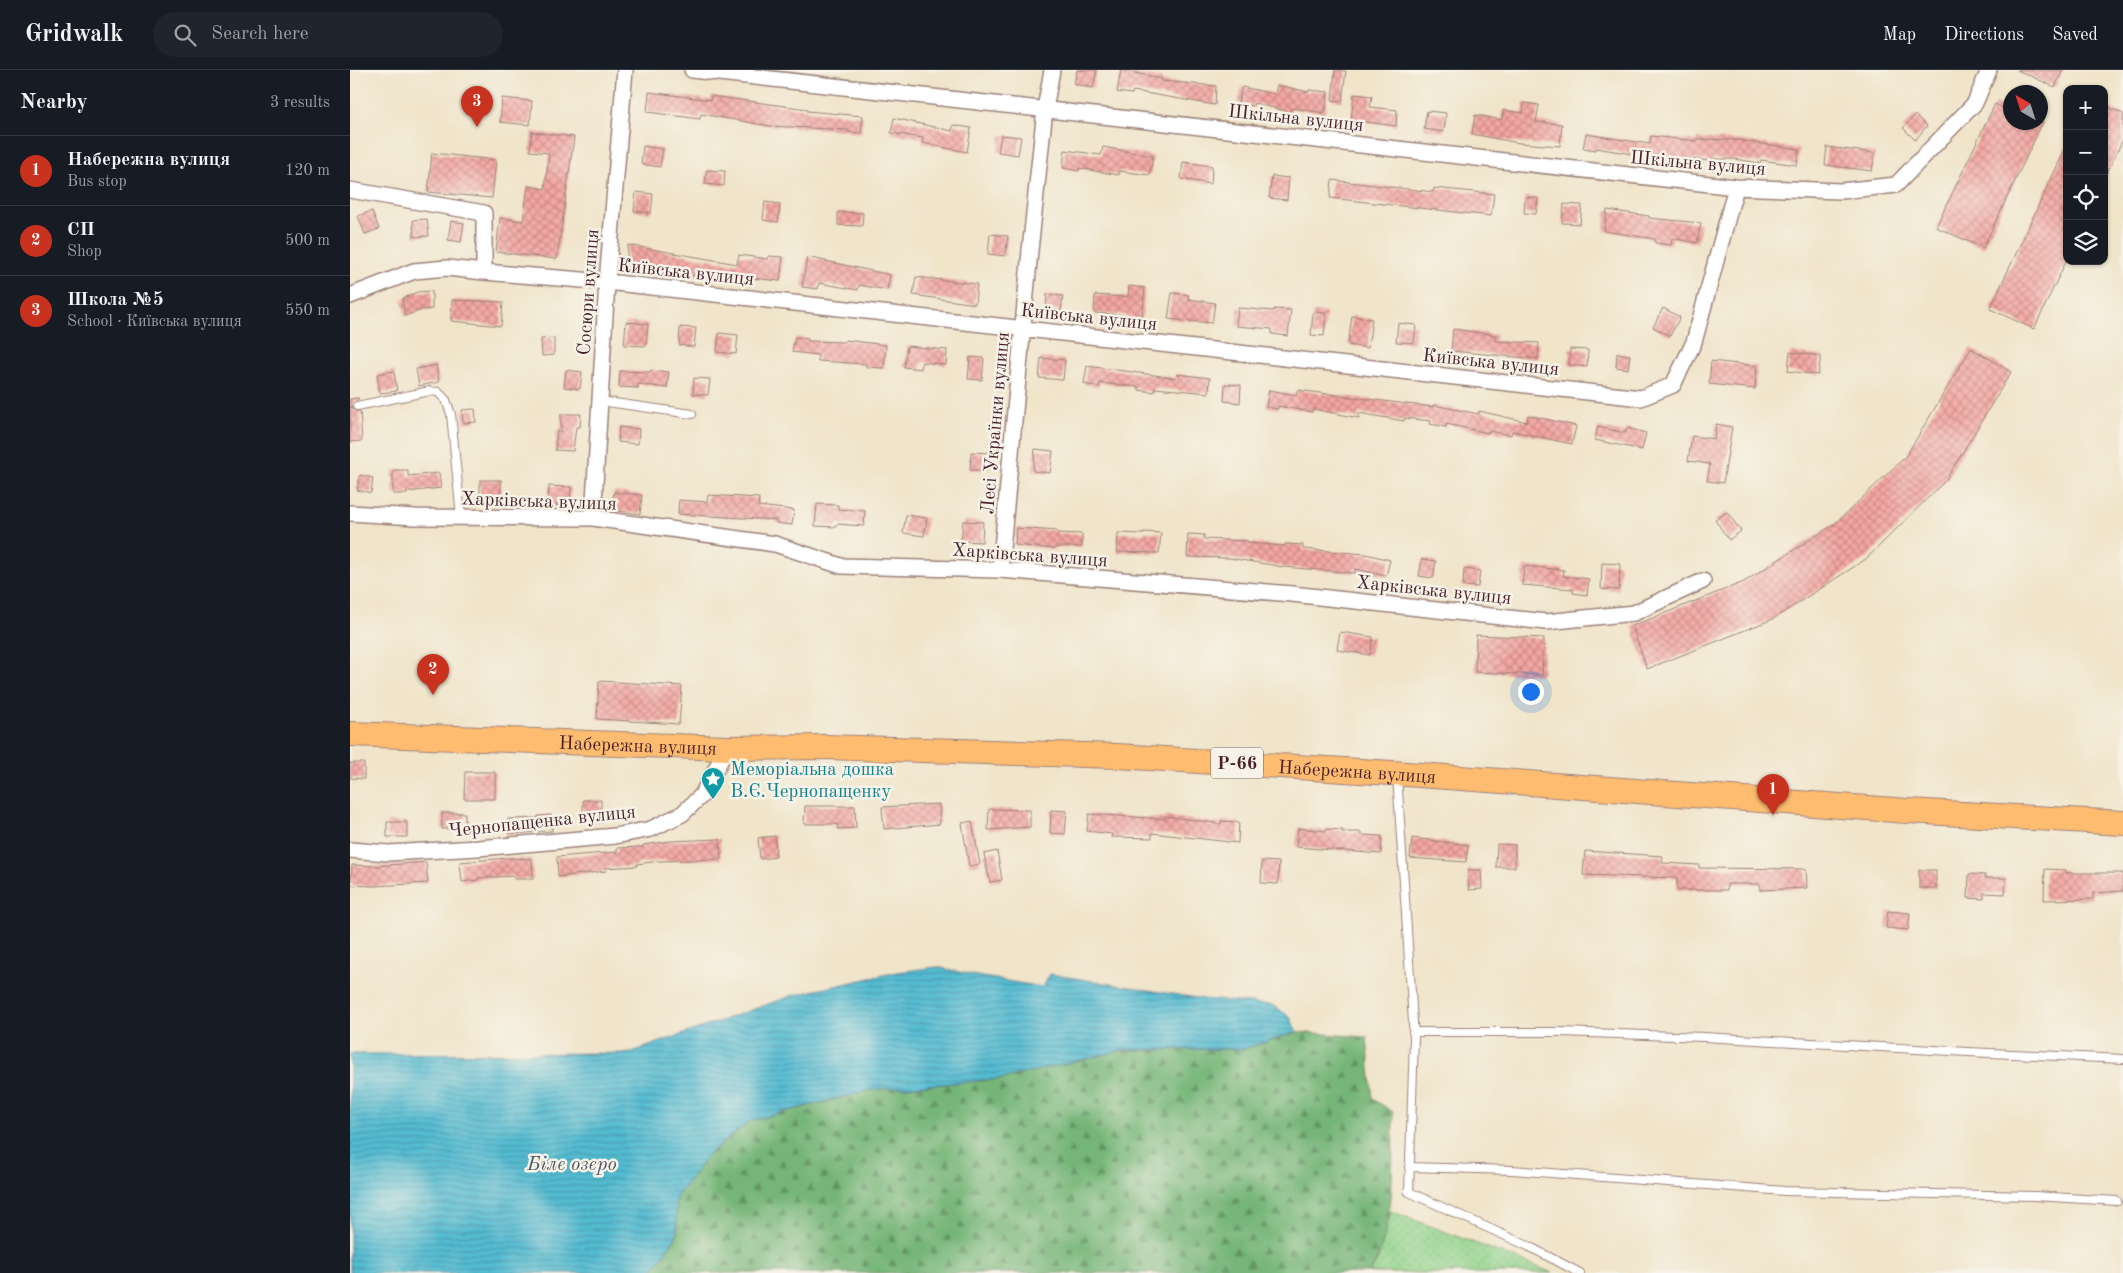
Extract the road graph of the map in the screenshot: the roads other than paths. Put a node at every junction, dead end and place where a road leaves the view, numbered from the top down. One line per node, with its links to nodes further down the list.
1 (625, 70): 9 (street, Сосюри вулиця)
2 (692, 70): 5 (street, Шкільна вулиця)
3 (1052, 70): 5 (street, Лесі Українки вулиця)
4 (1989, 70): 6 (street, Шкільна вулиця)
5 (1045, 109): 6 (street, Шкільна вулиця); 11 (street, Лесі Українки вулиця)
6 (1736, 187): 11 (street, Київська вулиця)
7 (350, 190): 8 (street)
8 (484, 272): 9 (street, Київська вулиця); 10 (street, Київська вулиця)
9 (607, 282): 11 (street, Київська вулиця); 12 (street, Сосюри вулиця)
10 (350, 296)
11 (1022, 329): 18 (street, Лесі Українки вулиця)
12 (600, 401): 14 (lane); 17 (street, Сосюри вулиця)
13 (357, 406): 16 (lane)
14 (692, 414)
15 (350, 513): 16 (street, Харківська вулиця)
16 (461, 517): 17 (street, Харківська вулиця)
17 (593, 518): 18 (street, Харківська вулиця)
18 (1000, 570): 19 (street, Харківська вулиця)
19 (1702, 581)
20 (350, 734): 21 (main road, Набережна вулиця / Р-66)
21 (728, 748): 22 (main road, Набережна вулиця / Р-66); 24 (street, Чернопащенка вулиця)
22 (1397, 773): 23 (main road, Набережна вулиця / Р-66); 25 (lane)
23 (2123, 823)
24 (350, 850)
25 (1413, 1032): 26 (lane); 27 (lane)
26 (2123, 1058)
27 (1409, 1168): 28 (lane); 29 (lane)
28 (2117, 1201)
29 (1580, 1273)

